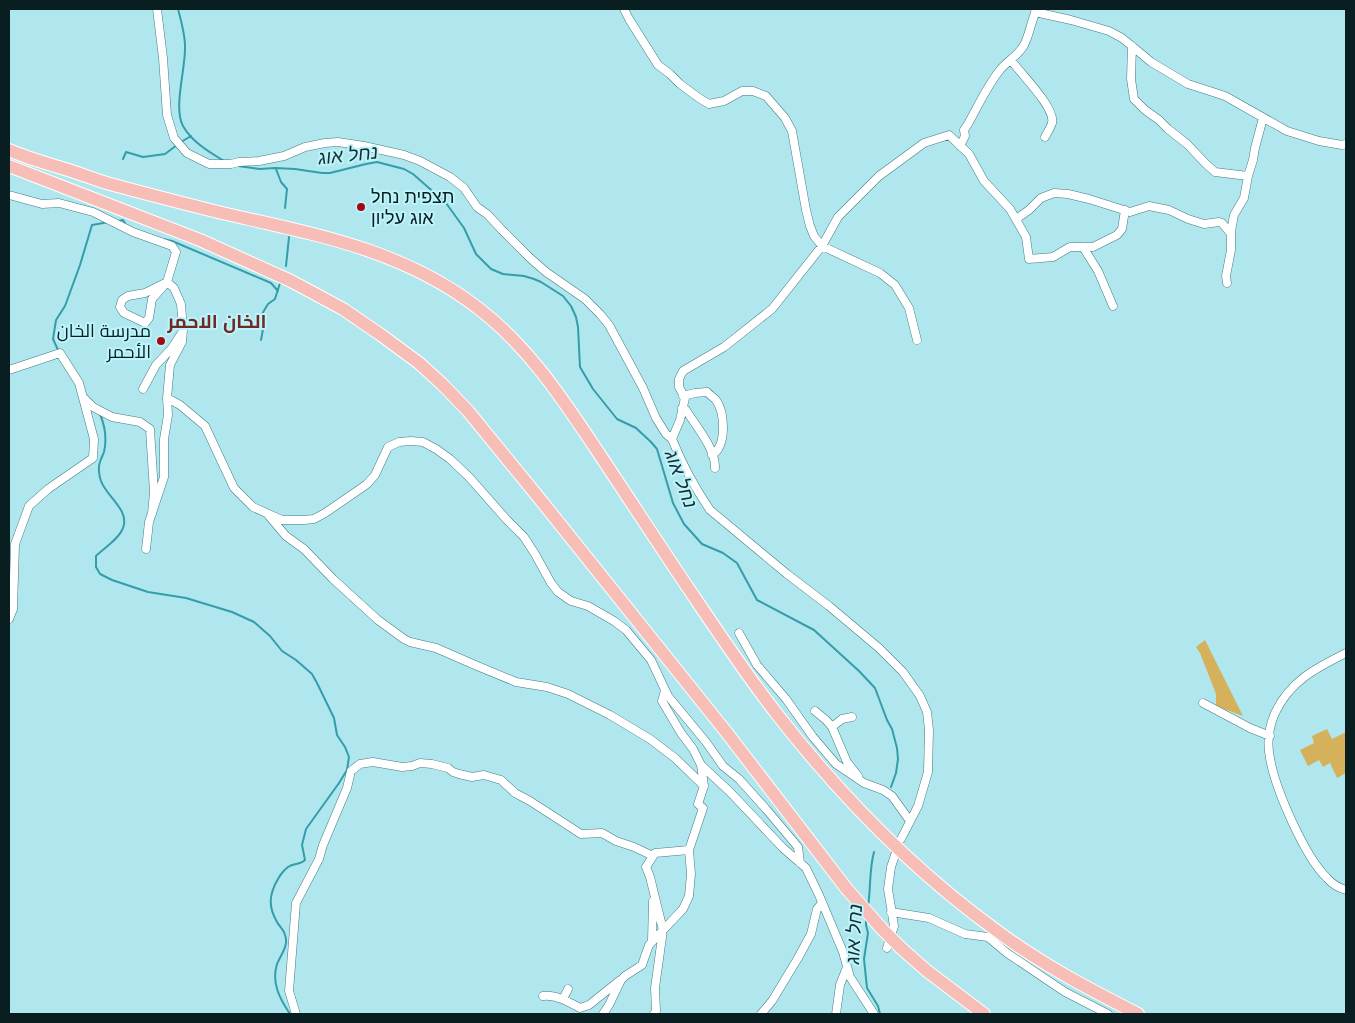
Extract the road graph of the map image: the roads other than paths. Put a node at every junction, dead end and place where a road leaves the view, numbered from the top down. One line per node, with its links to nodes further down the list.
1 (157, 9): 30 (street)
2 (624, 9): 17 (street)
3 (1036, 11): 4 (street); 5 (street)
4 (1132, 46): 6 (street); 12 (street)
5 (1010, 60): 7 (street); 9 (street)
6 (1263, 118): 8 (street); 12 (street)
7 (1045, 137)
8 (1346, 144)
9 (960, 146): 15 (street); 17 (street)
10 (9, 150): 74 (highway)
11 (9, 166): 72 (highway, bridge)
12 (1248, 176): 16 (street)
13 (9, 195): 19 (street)
14 (1125, 210): 15 (street); 16 (street); 18 (street)
15 (1016, 219): 18 (street)
16 (1231, 234): 20 (street)
17 (822, 246): 23 (street); 26 (street)
18 (1083, 247): 21 (street)
19 (167, 282): 19 (street); 22 (street)
20 (1227, 283)
21 (1113, 306)
22 (184, 330): 25 (street); 28 (street)
23 (917, 340)
24 (9, 370): 27 (street)
25 (143, 389)
26 (683, 396): 29 (street); 31 (street)
27 (83, 397): 33 (street); 36 (street)
28 (167, 398): 33 (street); 34 (street)
29 (682, 408): 30 (street); 31 (street)
30 (672, 439): 48 (street)
31 (712, 455): 32 (street)
32 (715, 468)
33 (152, 514): 35 (street)
34 (268, 515): 39 (street); 47 (street)
35 (146, 549)
36 (9, 619)
37 (738, 633): 46 (street)
38 (1346, 653): 44 (street)
39 (665, 691): 45 (street); 53 (street)
40 (1203, 703): 44 (street)
41 (815, 711): 43 (street)
42 (852, 717): 43 (street)
43 (832, 727): 46 (street)
44 (1270, 736): 54 (street)
45 (701, 765): 47 (street); 53 (street)
46 (864, 784): 48 (street)
47 (704, 786): 50 (street)
48 (910, 820): 49 (street)
49 (901, 839)
50 (690, 850): 52 (street); 58 (street)
51 (896, 855): 57 (street)
52 (653, 856): 55 (street); 66 (street)
53 (800, 863): 56 (street)
54 (1346, 890)
55 (653, 891): 58 (street); 59 (street)
56 (822, 903): 61 (street); 69 (street)
57 (891, 912): 60 (street); 73 (street)
58 (663, 930): 59 (street); 68 (street)
59 (652, 941): 62 (street)
60 (887, 948)
61 (847, 967): 70 (street); 71 (street)
62 (621, 980): 65 (street); 67 (street)
63 (568, 989): 65 (street)
64 (543, 996): 65 (street)
65 (563, 999)
66 (296, 1014)
67 (603, 1014)
68 (654, 1014)
69 (761, 1014)
70 (836, 1014)
71 (874, 1014)
72 (984, 1014)
73 (1108, 1014)
74 (1138, 1014)

